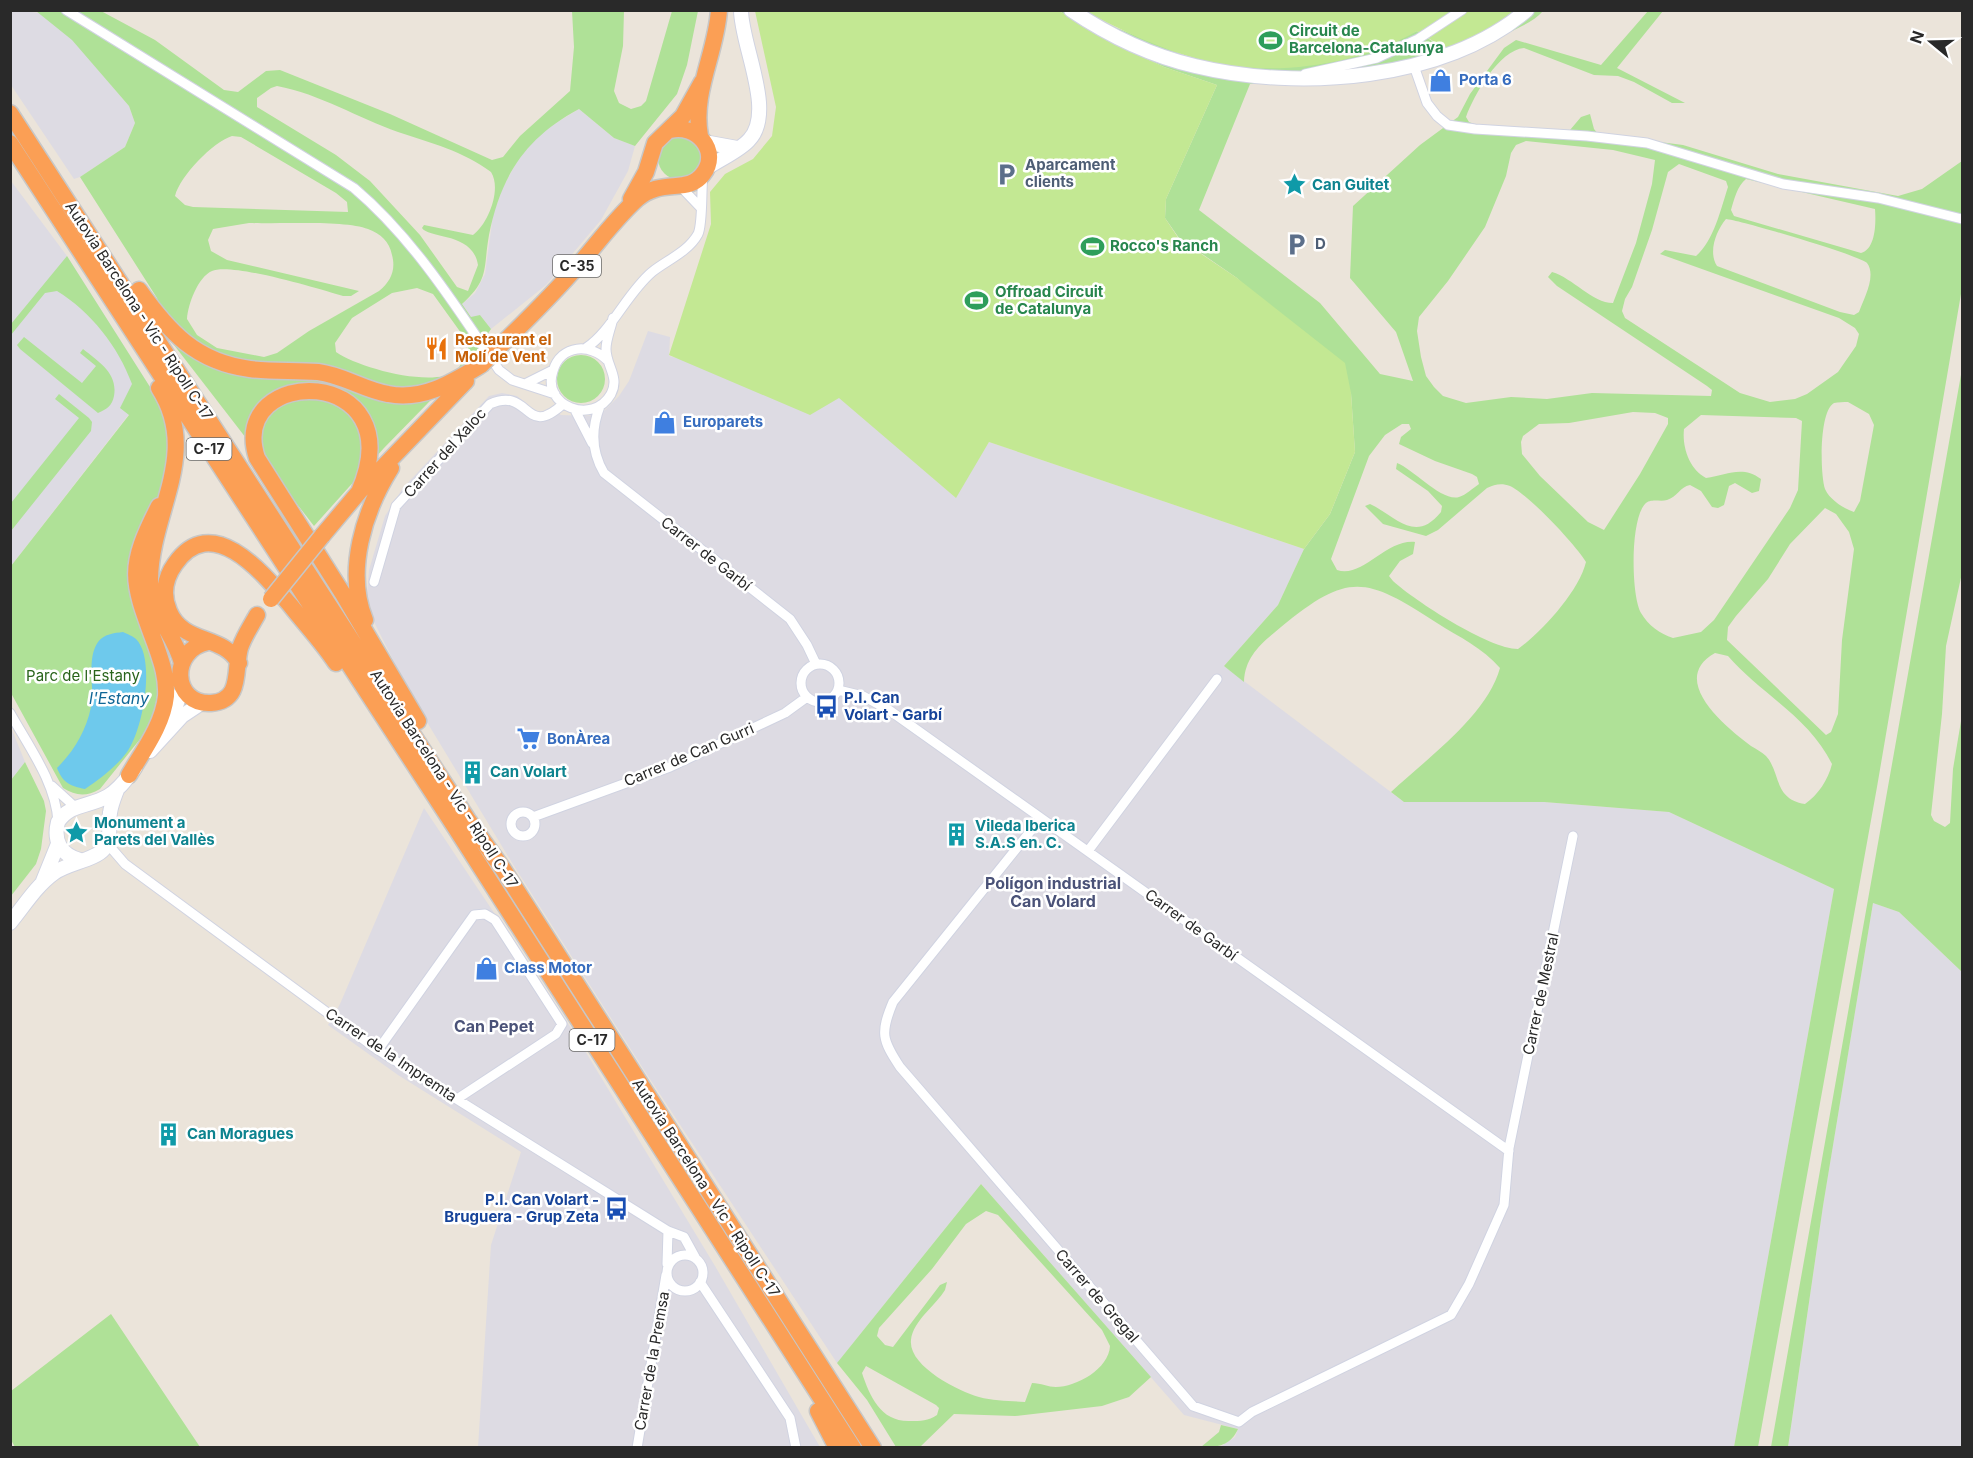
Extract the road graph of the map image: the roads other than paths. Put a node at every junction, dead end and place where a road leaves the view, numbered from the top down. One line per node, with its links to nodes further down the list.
1 (66, 10): 28 (street)
2 (719, 10): 9 (highway, C-35)
3 (741, 10): 14 (street)
4 (1071, 10): 8 (street)
5 (1462, 10): 8 (street)
6 (1527, 10): 7 (street)
7 (1414, 66): 8 (street); 20 (street)
8 (1300, 78)
9 (702, 82): 11 (highway, C-35); 12 (highway, C-35)
10 (10, 113): 22 (highway, Autovia Barcelona - Vic - Ripoll C-17 / C-17)
11 (670, 130): 12 (highway); 15 (highway, C-35)
12 (702, 139): 14 (street); 16 (highway, C-35)
13 (10, 143): 21 (highway, Autovia Barcelona - Vic - Ripoll C-17 / C-17)
14 (737, 148): 16 (street)
15 (651, 157): 17 (highway); 19 (highway, C-35)
16 (705, 171): 17 (highway, C-35); 18 (street)
17 (675, 185): 18 (street); 19 (highway, C-35)
18 (700, 207): 23 (street)
19 (622, 214): 26 (highway, C-35, bridge)
20 (1962, 219)
21 (84, 257): 35 (highway); 58 (highway, Autovia Barcelona - Vic - Ripoll C-17 / C-17)
22 (108, 261): 26 (highway); 58 (highway, Autovia Barcelona - Vic - Ripoll C-17 / C-17)
23 (613, 318): 24 (street); 25 (street)
24 (586, 348): 25 (street); 27 (street)
25 (608, 361): 31 (street)
26 (481, 365): 33 (highway, C-35)
27 (553, 370): 28 (street); 29 (street)
28 (527, 383): 29 (street)
29 (555, 394): 30 (street)
30 (563, 404): 32 (street); 37 (street, Carrer del Xaloc)
31 (600, 406): 32 (street); 34 (street, Carrer de Garbí)
32 (575, 410): 34 (street, Carrer de Garbí)
33 (410, 437): 36 (highway, C-35); 40 (highway)
34 (594, 447): 43 (street, Carrer de Garbí)
35 (169, 490): 41 (highway); 51 (highway)
36 (359, 492): 38 (highway, C-35, bridge); 40 (highway)
37 (374, 582)
38 (257, 615): 39 (highway, C-35); 42 (highway, C-35)
39 (212, 643): 41 (highway, C-35); 42 (highway); 58 (highway)
40 (376, 649): 58 (highway)
41 (182, 663): 45 (highway)
42 (238, 663): 48 (highway, C-35)
43 (816, 664): 46 (street); 47 (street)
44 (1217, 679): 62 (street)
45 (183, 687): 48 (highway); 50 (street)
46 (838, 690): 47 (street); 56 (street, Carrer de Garbí)
47 (807, 697): 55 (street, Carrer de Can Gurri)
48 (203, 702): 50 (street)
49 (10, 713): 52 (street)
50 (164, 734): 51 (street)
51 (129, 775): 53 (street)
52 (47, 779): 54 (street); 57 (street)
53 (117, 790): 54 (street); 59 (street)
54 (80, 806): 57 (street); 59 (street)
55 (533, 817)
56 (1041, 818): 62 (street, Carrer de Garbí); 69 (street, Carrer de Gregal)
57 (58, 822): 61 (street)
58 (461, 823): 74 (highway, Autovia Barcelona - Vic - Ripoll C-17 / C-17); 79 (highway, Autovia Barcelona - Vic - Ripoll C-17 / C-17)
59 (109, 830): 63 (street); 64 (street)
60 (1573, 836): 69 (street, Carrer de Mestral)
61 (58, 844): 63 (street); 65 (street)
62 (1088, 851): 69 (street, Carrer de Garbí)
63 (87, 859): 64 (street); 65 (street)
64 (125, 864): 67 (street, Carrer de la Impremta)
65 (41, 883): 66 (street)
66 (10, 923)
67 (378, 1050): 68 (street, Carrer de la Impremta); 68 (street)
68 (457, 1100): 70 (street, Carrer de la Impremta)
69 (1509, 1151)
70 (668, 1231): 71 (street, Carrer de la Impremta); 72 (street)
71 (695, 1257): 72 (street); 73 (street)
72 (667, 1271): 73 (street); 75 (street, Carrer de la Premsa)
73 (700, 1282): 76 (street)
74 (770, 1317): 77 (highway); 78 (highway, C-17)
75 (637, 1448)
76 (796, 1448)
77 (837, 1448)
78 (853, 1448)
79 (873, 1448)

